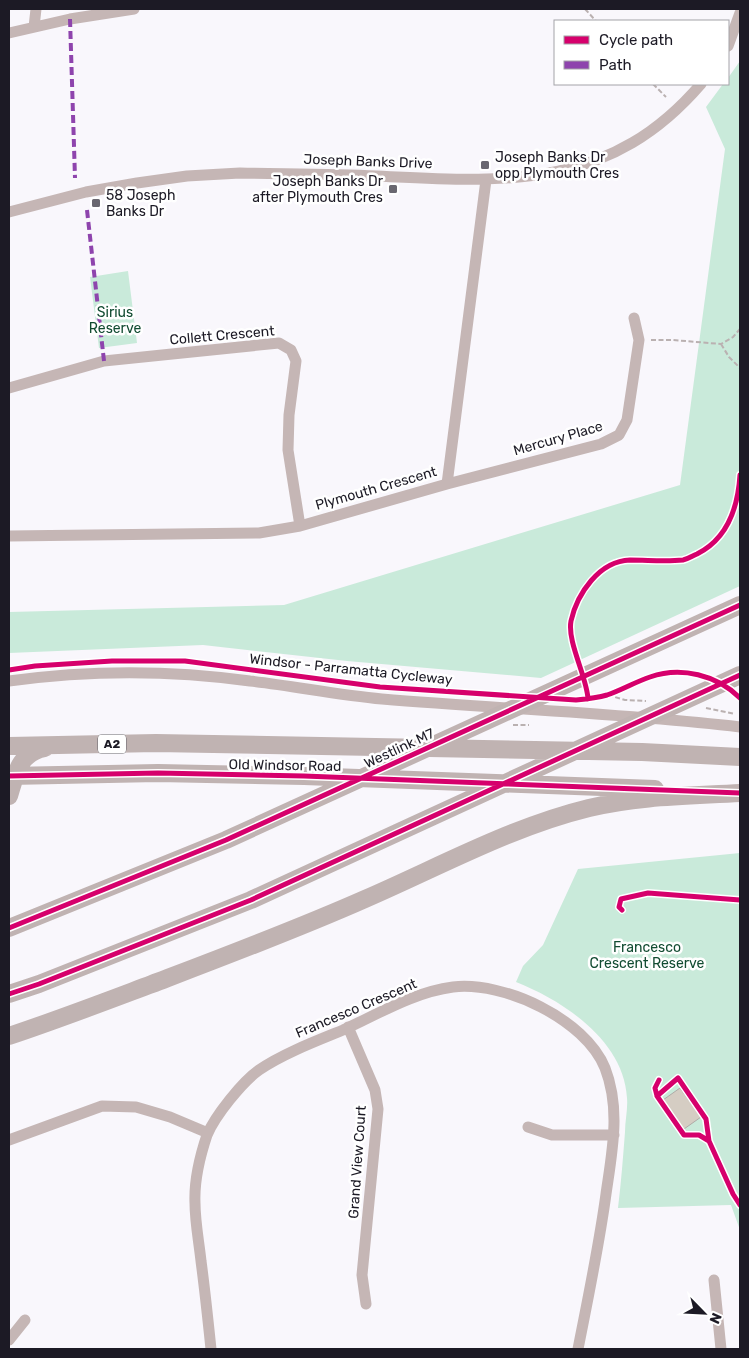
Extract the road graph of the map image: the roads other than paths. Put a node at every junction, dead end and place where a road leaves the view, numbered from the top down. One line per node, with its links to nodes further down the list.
1 (36, 9): 4 (street)
2 (134, 9): 4 (street)
3 (740, 13): 6 (street)
4 (34, 27): 5 (street)
5 (9, 33)
6 (729, 43)
7 (700, 85): 8 (street, Joseph Banks Drive)
8 (486, 180): 9 (street, Joseph Banks Drive); 12 (street, Plymouth Crescent)
9 (9, 212)
10 (634, 318): 12 (street, Mercury Place)
11 (9, 388): 13 (street, Collett Crescent)
12 (447, 484): 13 (street, Plymouth Crescent)
13 (300, 526): 14 (street, Plymouth Crescent)
14 (9, 536)
15 (740, 604): 25 (highway, Westlink M7)
16 (740, 675): 26 (highway)
17 (9, 681): 18 (street)
18 (740, 727)
19 (68, 745): 20 (highway, Old Windsor Road / A2); 21 (highway, Old Windsor Road / A2); 22 (highway)
20 (9, 746)
21 (740, 756)
22 (12, 776): 23 (highway, Old Windsor Road); 24 (highway)
23 (740, 793): 28 (highway)
24 (9, 796)
25 (9, 928)
26 (9, 994)
27 (348, 1028): 30 (street, Francesco Crescent); 31 (street, Francesco Crescent); 34 (street, Grand View Court)
28 (9, 1036)
29 (528, 1127): 31 (street)
30 (208, 1133): 32 (street); 37 (street, Francesco Crescent)
31 (614, 1135): 38 (street, Francesco Crescent)
32 (9, 1140)
33 (714, 1280): 39 (street)
34 (366, 1304)
35 (25, 1320): 36 (street)
36 (9, 1340)
37 (211, 1349)
38 (578, 1349)
39 (720, 1349)

